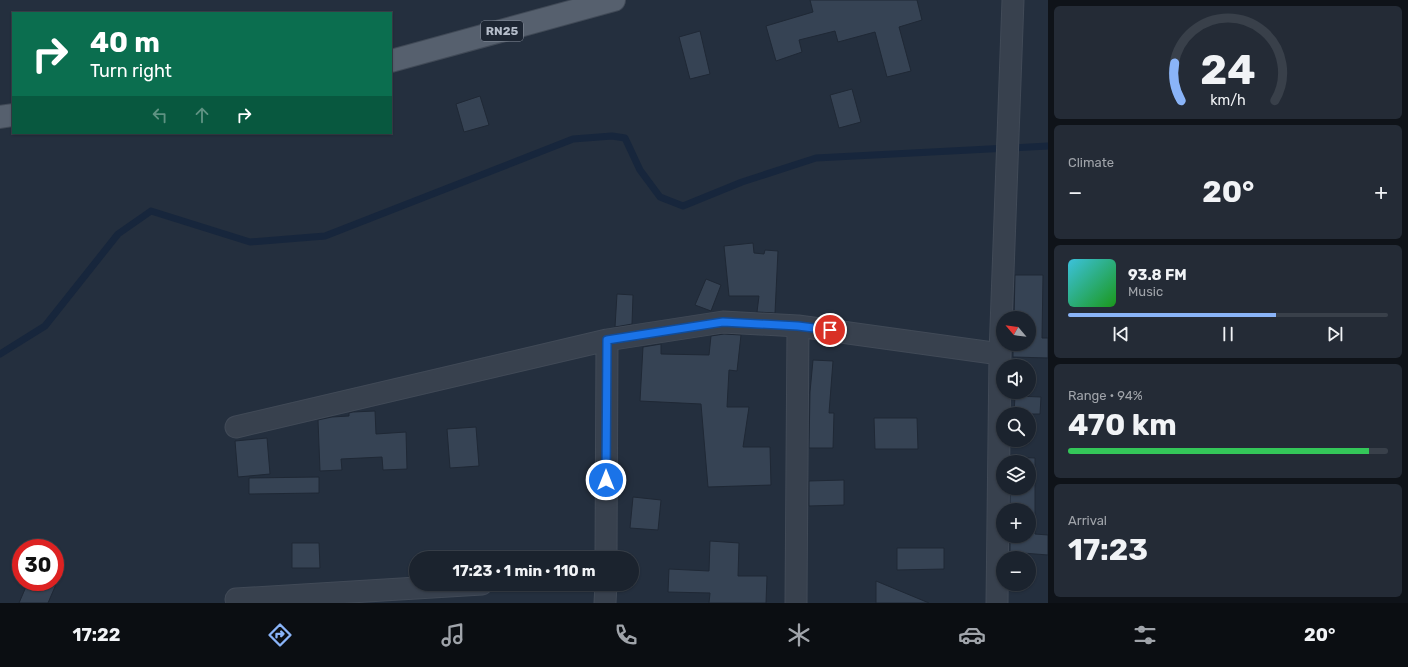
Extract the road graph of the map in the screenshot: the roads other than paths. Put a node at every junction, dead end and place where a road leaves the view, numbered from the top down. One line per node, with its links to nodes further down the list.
1 (614, 0): 3 (main road, RN25)
2 (1013, 0): 8 (street)
3 (392, 62)
4 (12, 115): 5 (main road)
5 (0, 117)
6 (798, 326): 7 (street); 8 (street); 15 (street)
7 (607, 340): 9 (street); 10 (street)
8 (1000, 354): 16 (street)
9 (236, 427)
10 (606, 551)
11 (409, 588): 13 (street)
12 (606, 591): 14 (street)
13 (236, 599)
14 (605, 603)
15 (796, 603)
16 (997, 603)

